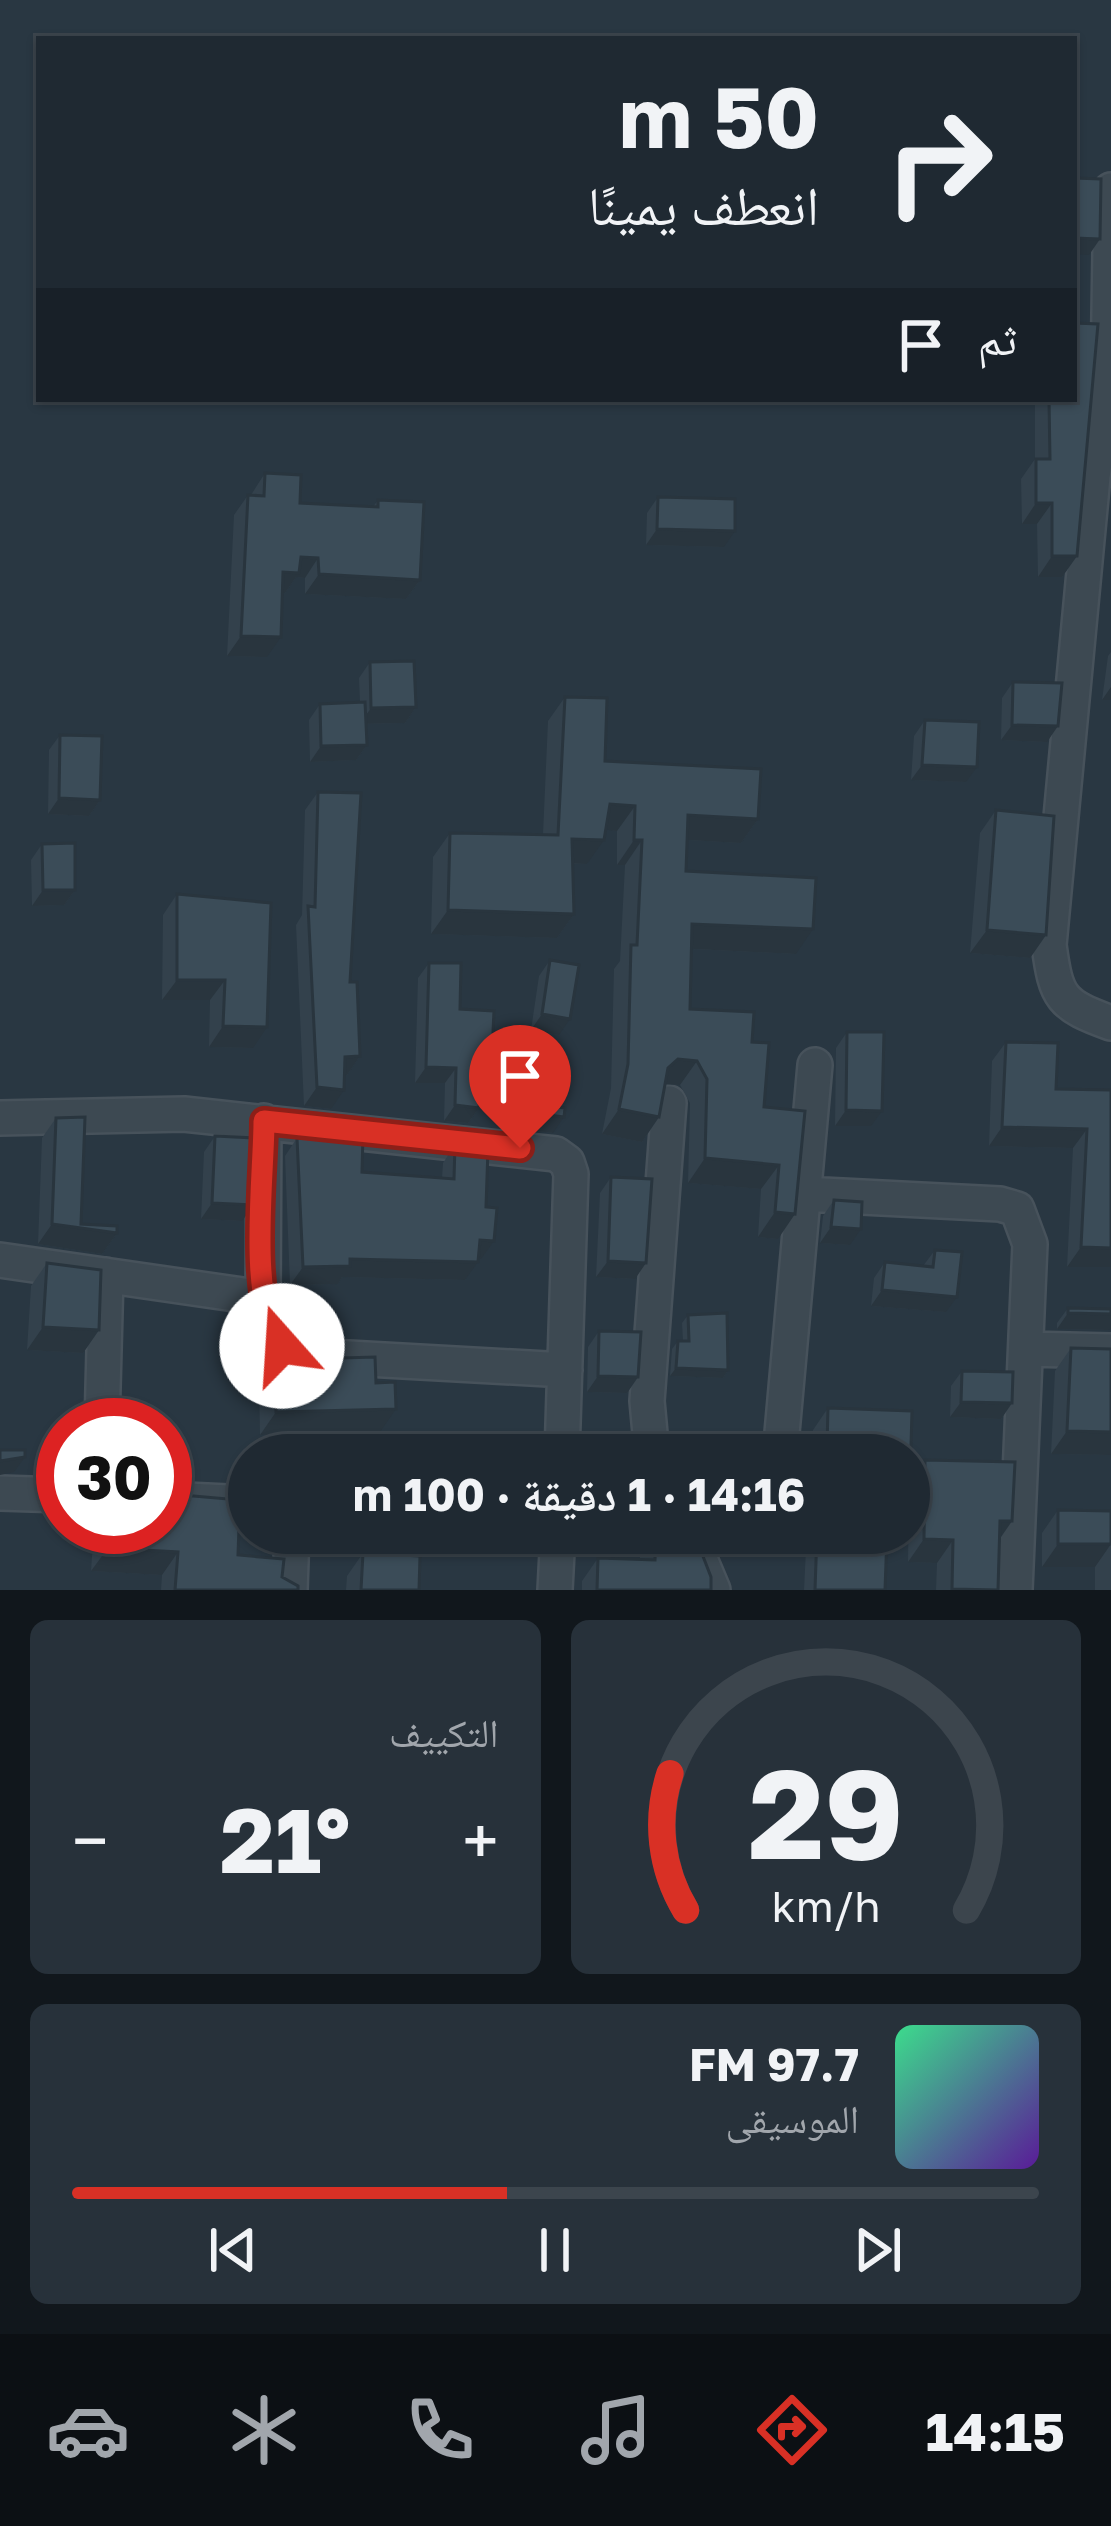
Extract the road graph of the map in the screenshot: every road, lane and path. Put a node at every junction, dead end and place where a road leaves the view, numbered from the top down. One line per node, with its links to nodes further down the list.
1 (1111, 190): 2 (street)
2 (1111, 1023)
3 (815, 1064): 7 (street)
4 (669, 1103): 16 (street)
5 (0, 1118): 6 (street)
6 (264, 1121): 10 (street); 13 (street)
7 (803, 1194): 11 (street); 17 (street)
8 (0, 1259): 9 (street)
9 (106, 1275): 10 (street); 14 (street)
10 (263, 1298): 13 (street)
11 (1027, 1349): 12 (street); 28 (street)
12 (1111, 1352)
13 (566, 1370): 15 (street)
14 (103, 1398)
15 (563, 1434)
16 (650, 1434)
17 (782, 1434)
18 (0, 1493): 19 (street)
19 (36, 1494)
20 (192, 1500): 21 (street)
21 (228, 1502)
22 (291, 1554): 25 (street)
23 (558, 1554): 26 (street)
24 (698, 1554): 27 (street)
25 (290, 1590)
26 (555, 1590)
27 (713, 1590)
28 (1015, 1590)

